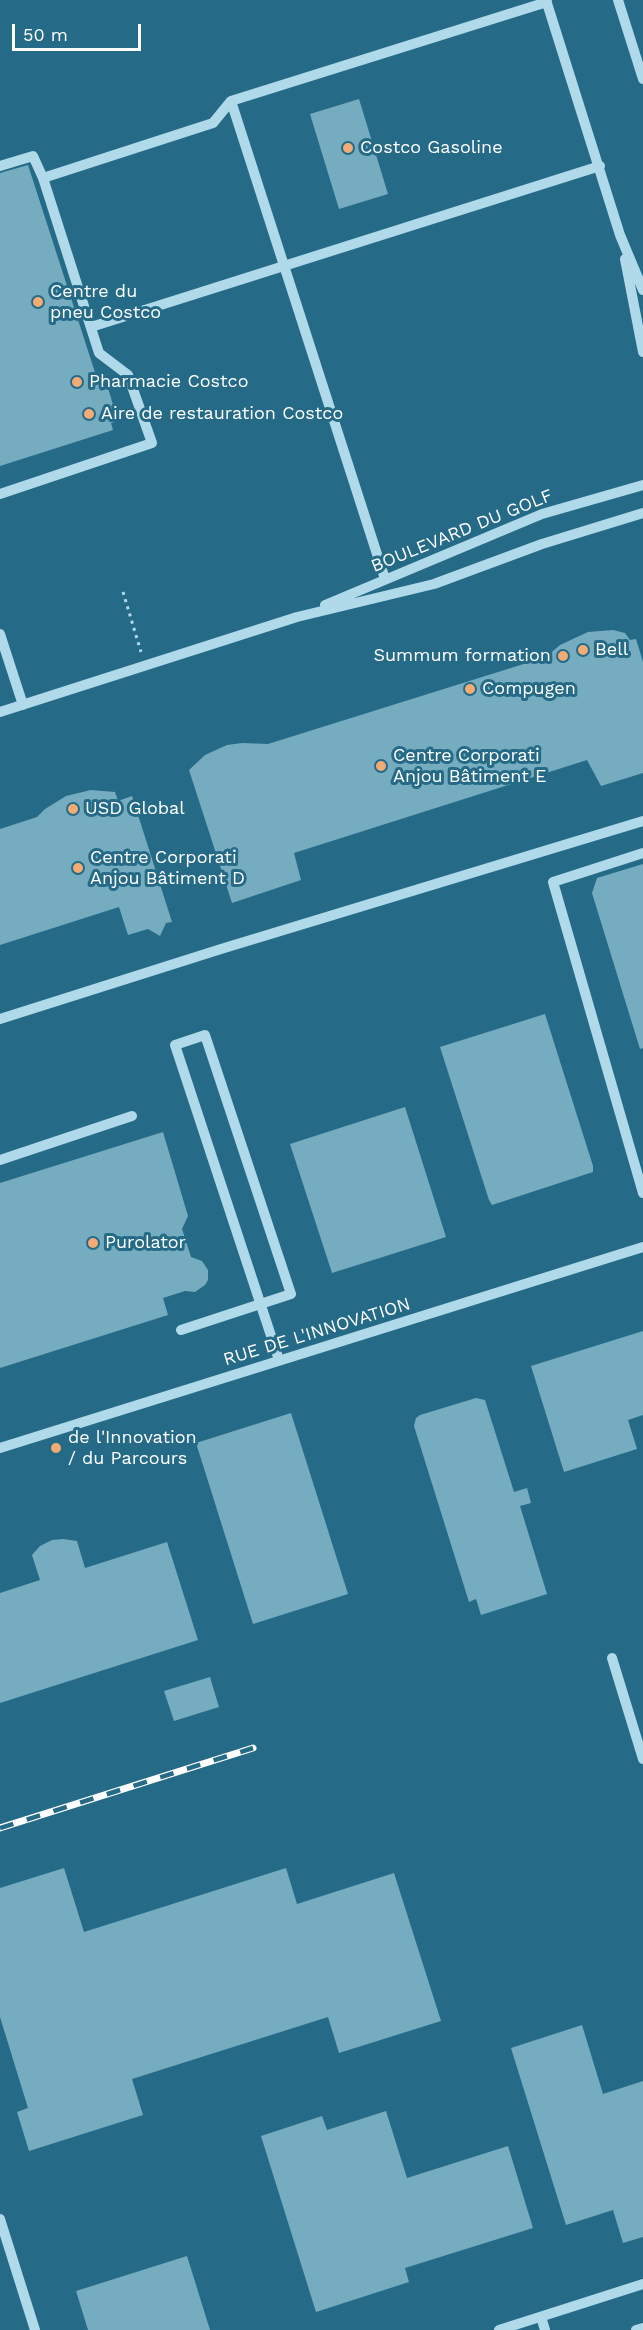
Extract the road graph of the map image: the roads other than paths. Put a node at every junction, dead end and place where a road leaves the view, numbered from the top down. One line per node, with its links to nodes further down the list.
1 (618, 0): 3 (street)
2 (547, 1): 4 (street); 6 (street)
3 (643, 79)
4 (231, 101): 7 (street); 10 (street)
5 (0, 166): 7 (street)
6 (600, 166): 8 (street); 10 (street)
7 (43, 178): 12 (street)
8 (620, 235): 9 (street); 13 (street)
9 (638, 264): 11 (street)
10 (284, 266): 12 (street); 17 (street)
11 (643, 291)
12 (91, 327): 15 (street)
13 (643, 352)
14 (643, 485): 17 (street, BOULEVARD DU GOLF)
15 (0, 494)
16 (643, 513): 18 (street, BOULEVARD DU GOLF)
17 (385, 579): 18 (street, BOULEVARD DU GOLF)
18 (297, 617): 20 (street, BOULEVARD DU GOLF)
19 (0, 634): 20 (street)
20 (23, 705): 21 (street, BOULEVARD DU GOLF)
21 (0, 712)
22 (643, 821): 24 (street)
23 (643, 853): 27 (street)
24 (0, 1019)
25 (132, 1116): 26 (street)
26 (0, 1160)
27 (643, 1191)
28 (643, 1247): 31 (street, RUE DE L'INNOVATION)
29 (260, 1303): 29 (street); 30 (street); 31 (street)
30 (181, 1330)
31 (279, 1360): 32 (street, RUE DE L'INNOVATION)
32 (0, 1448)
33 (612, 1658): 34 (street)
34 (643, 1760)
35 (0, 2219): 39 (street)
36 (643, 2284): 37 (street)
37 (541, 2317): 40 (street); 41 (street)
38 (643, 2328): 42 (street)
39 (35, 2330)
40 (499, 2330)
41 (545, 2330)
42 (636, 2330)

